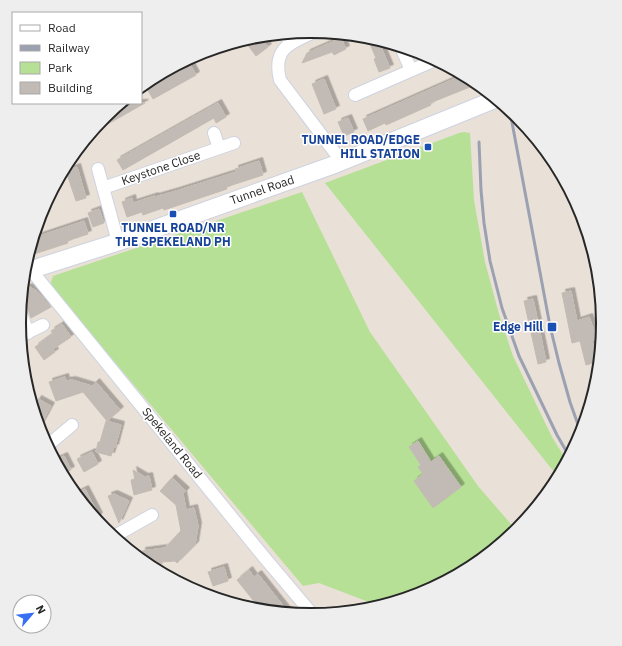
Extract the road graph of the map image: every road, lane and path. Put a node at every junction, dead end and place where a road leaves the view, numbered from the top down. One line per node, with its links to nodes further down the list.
1 (287, 39): 10 (street)
2 (403, 53): 4 (street)
3 (428, 63): 4 (street)
4 (411, 70): 5 (street)
5 (355, 95)
6 (490, 102): 10 (main road, Tunnel Road)
7 (214, 133): 9 (street)
8 (234, 143): 9 (street, Keystone Close)
9 (219, 148): 12 (street, Keystone Close)
10 (339, 163): 13 (main road, Tunnel Road)
11 (98, 169): 12 (street)
12 (103, 188): 13 (street)
13 (118, 242): 14 (main road, Tunnel Road)
14 (31, 270)
15 (30, 274): 22 (street, Spekeland Road)
16 (43, 325): 17 (street)
17 (27, 333)
18 (72, 425): 19 (street)
19 (52, 442)
20 (152, 515): 21 (street)
21 (119, 534)
22 (307, 608)

